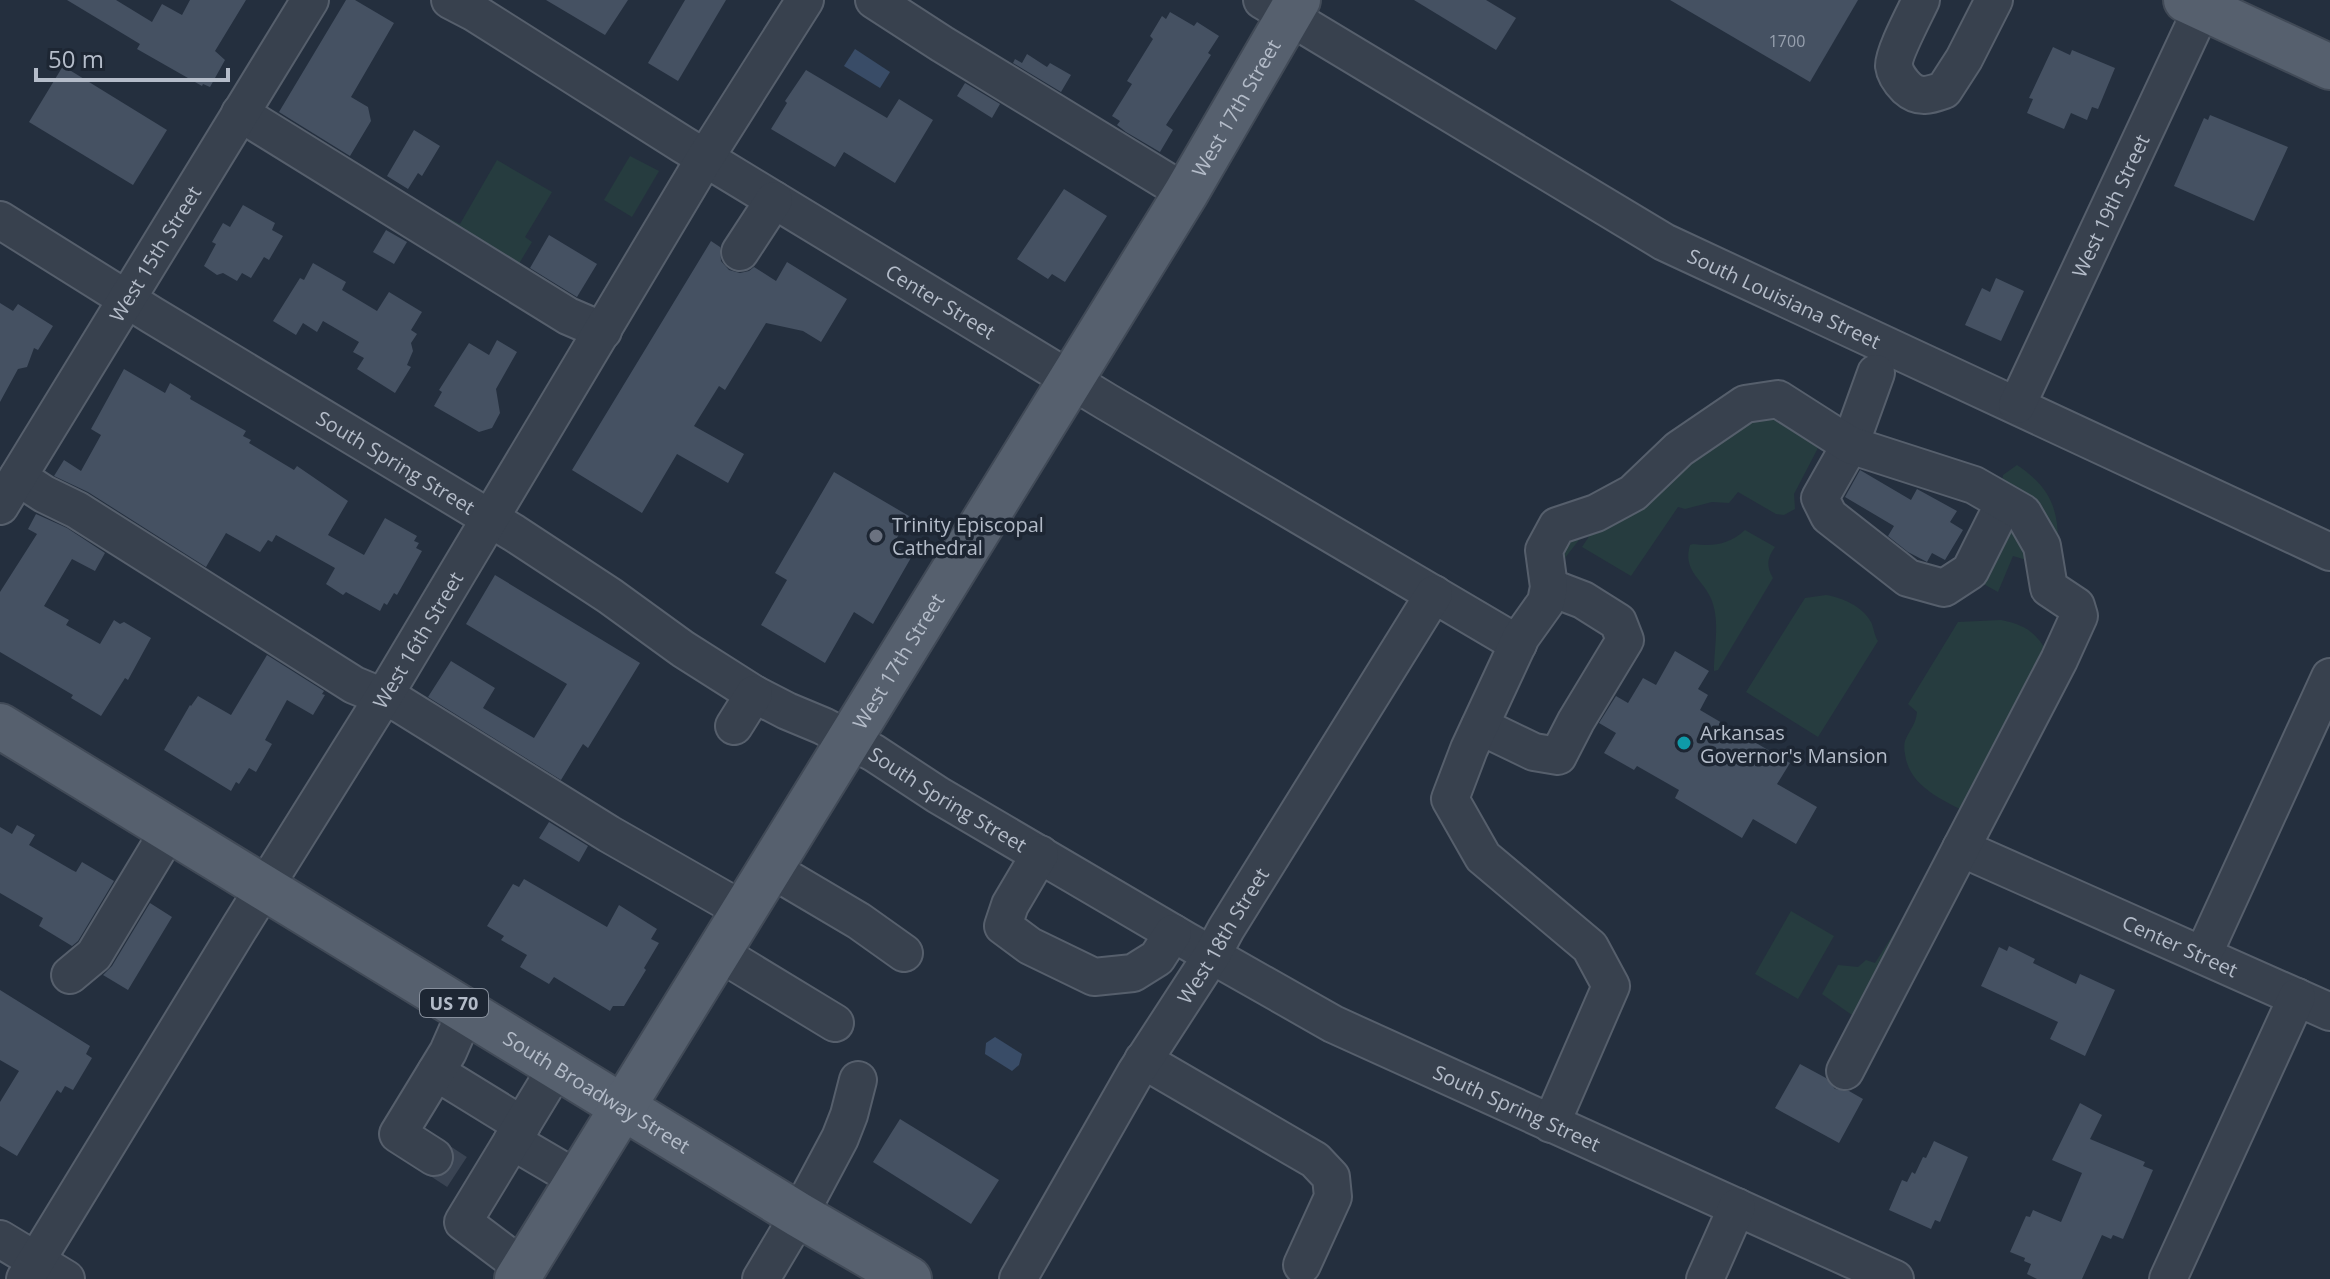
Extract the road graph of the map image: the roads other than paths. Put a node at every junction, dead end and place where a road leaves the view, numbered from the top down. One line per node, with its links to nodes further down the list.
1 (310, 0): 10 (street, West 15th Street)
2 (450, 0): 11 (street, Center Street)
3 (805, 0): 11 (street, West 16th Street)
4 (874, 0): 12 (street)
5 (1921, 0): 6 (street)
6 (1994, 0)
7 (2198, 2): 9 (main road); 20 (street, West 19th Street)
8 (1283, 5): 12 (main road, West 17th Street); 20 (street, South Louisiana Street)
9 (2330, 67)
10 (240, 113): 16 (street, West 15th Street); 17 (street)
11 (705, 158): 13 (street, Center Street); 17 (street, West 16th Street)
12 (1186, 193): 19 (main road, West 17th Street)
13 (774, 200): 15 (street); 19 (street, Center Street)
14 (0, 220): 16 (street, South Spring Street)
15 (740, 252)
16 (126, 298): 22 (street, West 15th Street); 24 (street, South Spring Street)
17 (603, 331): 24 (street, West 16th Street)
18 (1876, 373): 21 (street)
19 (1070, 379): 27 (street, Center Street); 35 (main road, West 17th Street)
20 (2017, 405): 25 (street, South Louisiana Street)
21 (1850, 445): 23 (street); 23 (street); 26 (street)
22 (9, 492): 31 (street)
23 (2004, 503): 37 (street)
24 (489, 517): 30 (street, South Spring Street); 31 (street, West 16th Street)
25 (2330, 552)
26 (1558, 580): 28 (street); 34 (street)
27 (1434, 594): 28 (street, Center Street); 45 (street, West 18th Street)
28 (1518, 644): 34 (street)
29 (2330, 677): 46 (street)
30 (754, 694): 33 (street); 35 (street, South Spring Street)
31 (384, 696): 40 (street, West 16th Street); 41 (street)
32 (0, 726): 36 (main road, South Broadway Street / US 70)
33 (734, 726)
34 (1480, 726): 58 (street)
35 (848, 740): 38 (street, South Spring Street); 39 (main road, West 17th Street)
36 (170, 829): 40 (main road, South Broadway Street / US 70); 47 (street)
37 (1961, 848): 46 (street, Center Street); 54 (street)
38 (1040, 854): 42 (street, South Spring Street); 42 (street)
39 (771, 869): 41 (main road, West 17th Street); 44 (street)
40 (264, 888): 49 (main road, South Broadway Street / US 70); 65 (street, West 16th Street)
41 (744, 911): 43 (main road, West 17th Street)
42 (1173, 933): 45 (street, South Spring Street)
43 (718, 952): 51 (street); 57 (main road, West 17th Street)
44 (904, 953)
45 (1212, 955): 52 (street, West 18th Street); 58 (street, South Spring Street)
46 (2203, 955): 48 (street, Center Street)
47 (70, 975)
48 (2297, 997): 50 (street, Center Street); 72 (street)
49 (466, 1011): 53 (main road, South Broadway Street / US 70); 55 (street)
50 (2330, 1012)
51 (835, 1023)
52 (1143, 1060): 64 (street); 69 (street, West 18th Street)
53 (557, 1067): 57 (main road, South Broadway Street / US 70); 59 (street)
54 (1845, 1071)
55 (436, 1072): 59 (street); 59 (street)
56 (858, 1080): 62 (street)
57 (622, 1106): 60 (main road, West 17th Street); 62 (main road, South Broadway Street / US 70)
58 (1551, 1124): 61 (street, South Spring Street)
59 (477, 1156): 60 (street); 66 (street)
60 (577, 1179): 66 (main road, West 17th Street)
61 (1737, 1207): 70 (street); 71 (street, South Spring Street)
62 (799, 1215): 67 (street); 68 (main road, South Broadway Street / US 70)
63 (0, 1239): 65 (street)
64 (1302, 1265)
65 (43, 1273)
66 (521, 1273)
67 (761, 1279)
68 (909, 1279)
69 (1018, 1279)
70 (1705, 1279)
71 (1895, 1279)
72 (2168, 1279)

